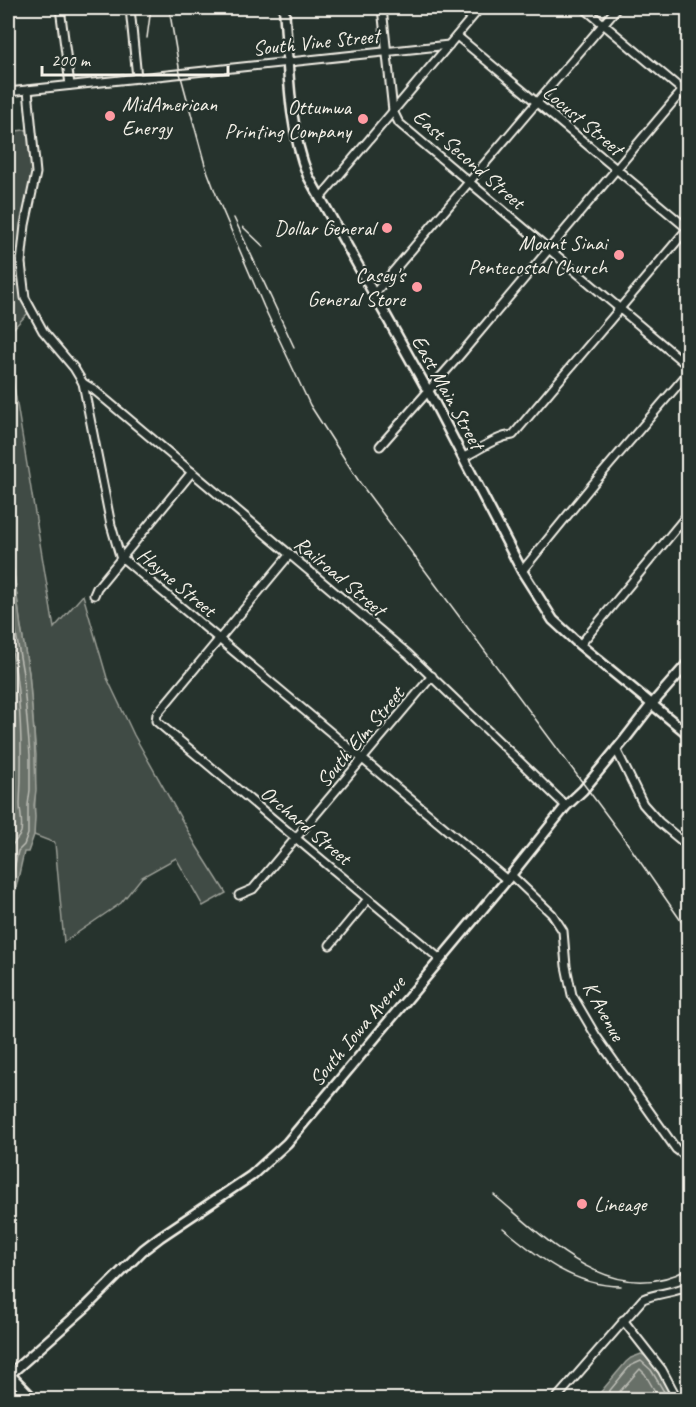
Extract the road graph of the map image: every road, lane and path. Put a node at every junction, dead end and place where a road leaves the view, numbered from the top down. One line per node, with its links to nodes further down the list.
1 (60, 8): 15 (street)
2 (130, 8): 13 (street)
3 (284, 8): 12 (main road, East Main Street)
4 (382, 8): 11 (street, East Second Street)
5 (480, 8): 9 (street)
6 (584, 8): 8 (street)
7 (617, 8): 8 (street)
8 (603, 24): 18 (street); 19 (street)
9 (457, 36): 10 (street); 19 (street, Locust Street)
10 (449, 45): 11 (street, South Vine Street); 20 (street)
11 (387, 51): 12 (street, South Vine Street); 20 (street, East Second Street)
12 (289, 61): 13 (street, South Vine Street); 23 (main road, East Main Street)
13 (137, 78): 15 (street, South Vine Street)
14 (688, 84): 18 (street)
15 (70, 85): 16 (street, South Vine Street)
16 (28, 90): 17 (street, South Vine Street); 30 (street, Hayne Street)
17 (8, 92)
18 (686, 93): 21 (street)
19 (537, 102): 21 (street, Locust Street); 22 (street)
20 (393, 111): 22 (street, East Second Street); 23 (street)
21 (616, 169): 24 (street, Locust Street); 25 (street)
22 (470, 182): 25 (street, East Second Street); 26 (street)
23 (320, 198): 26 (main road, East Main Street)
24 (688, 229): 27 (street)
25 (549, 249): 27 (street, East Second Street); 31 (street)
26 (374, 294): 31 (main road, East Main Street)
27 (621, 308): 28 (street, East Second Street); 33 (street)
28 (688, 366)
29 (688, 372): 38 (street)
30 (83, 383): 34 (street, Railroad Street); 37 (street, Hayne Street)
31 (428, 390): 32 (street); 33 (main road, East Main Street)
32 (380, 446)
33 (464, 457): 38 (main road, East Main Street)
34 (192, 472): 36 (street, Railroad Street); 37 (street)
35 (688, 514): 41 (street)
36 (290, 554): 40 (street); 43 (street, Railroad Street)
37 (122, 557): 39 (street); 40 (street, Hayne Street)
38 (522, 571): 41 (main road, East Main Street)
39 (94, 595)
40 (220, 639): 47 (street, Hayne Street); 49 (street, Orchard Street)
41 (579, 645): 44 (main road, East Main Street)
42 (688, 663): 44 (main road, South Iowa Avenue)
43 (432, 676): 47 (street, South Elm Street); 48 (street, Railroad Street)
44 (652, 704): 45 (main road, East Main Street); 46 (main road, South Iowa Avenue)
45 (688, 734)
46 (616, 749): 48 (main road, South Iowa Avenue); 50 (street)
47 (363, 759): 49 (street, South Elm Street); 51 (street, Hayne Street)
48 (566, 806): 51 (main road, South Iowa Avenue)
49 (296, 838): 52 (street, South Elm Street); 53 (street, Orchard Street)
50 (688, 846)
51 (509, 878): 55 (main road, South Iowa Avenue); 56 (street, K Avenue)
52 (239, 895)
53 (368, 899): 54 (street); 55 (street, Orchard Street)
54 (330, 945)
55 (441, 959): 59 (main road, South Iowa Avenue)
56 (688, 1158)
57 (688, 1286): 58 (street)
58 (623, 1320): 63 (street); 64 (street)
59 (8, 1374): 62 (highway)
60 (8, 1390): 61 (highway)
61 (16, 1400)
62 (34, 1400)
63 (555, 1400)
64 (678, 1400)

